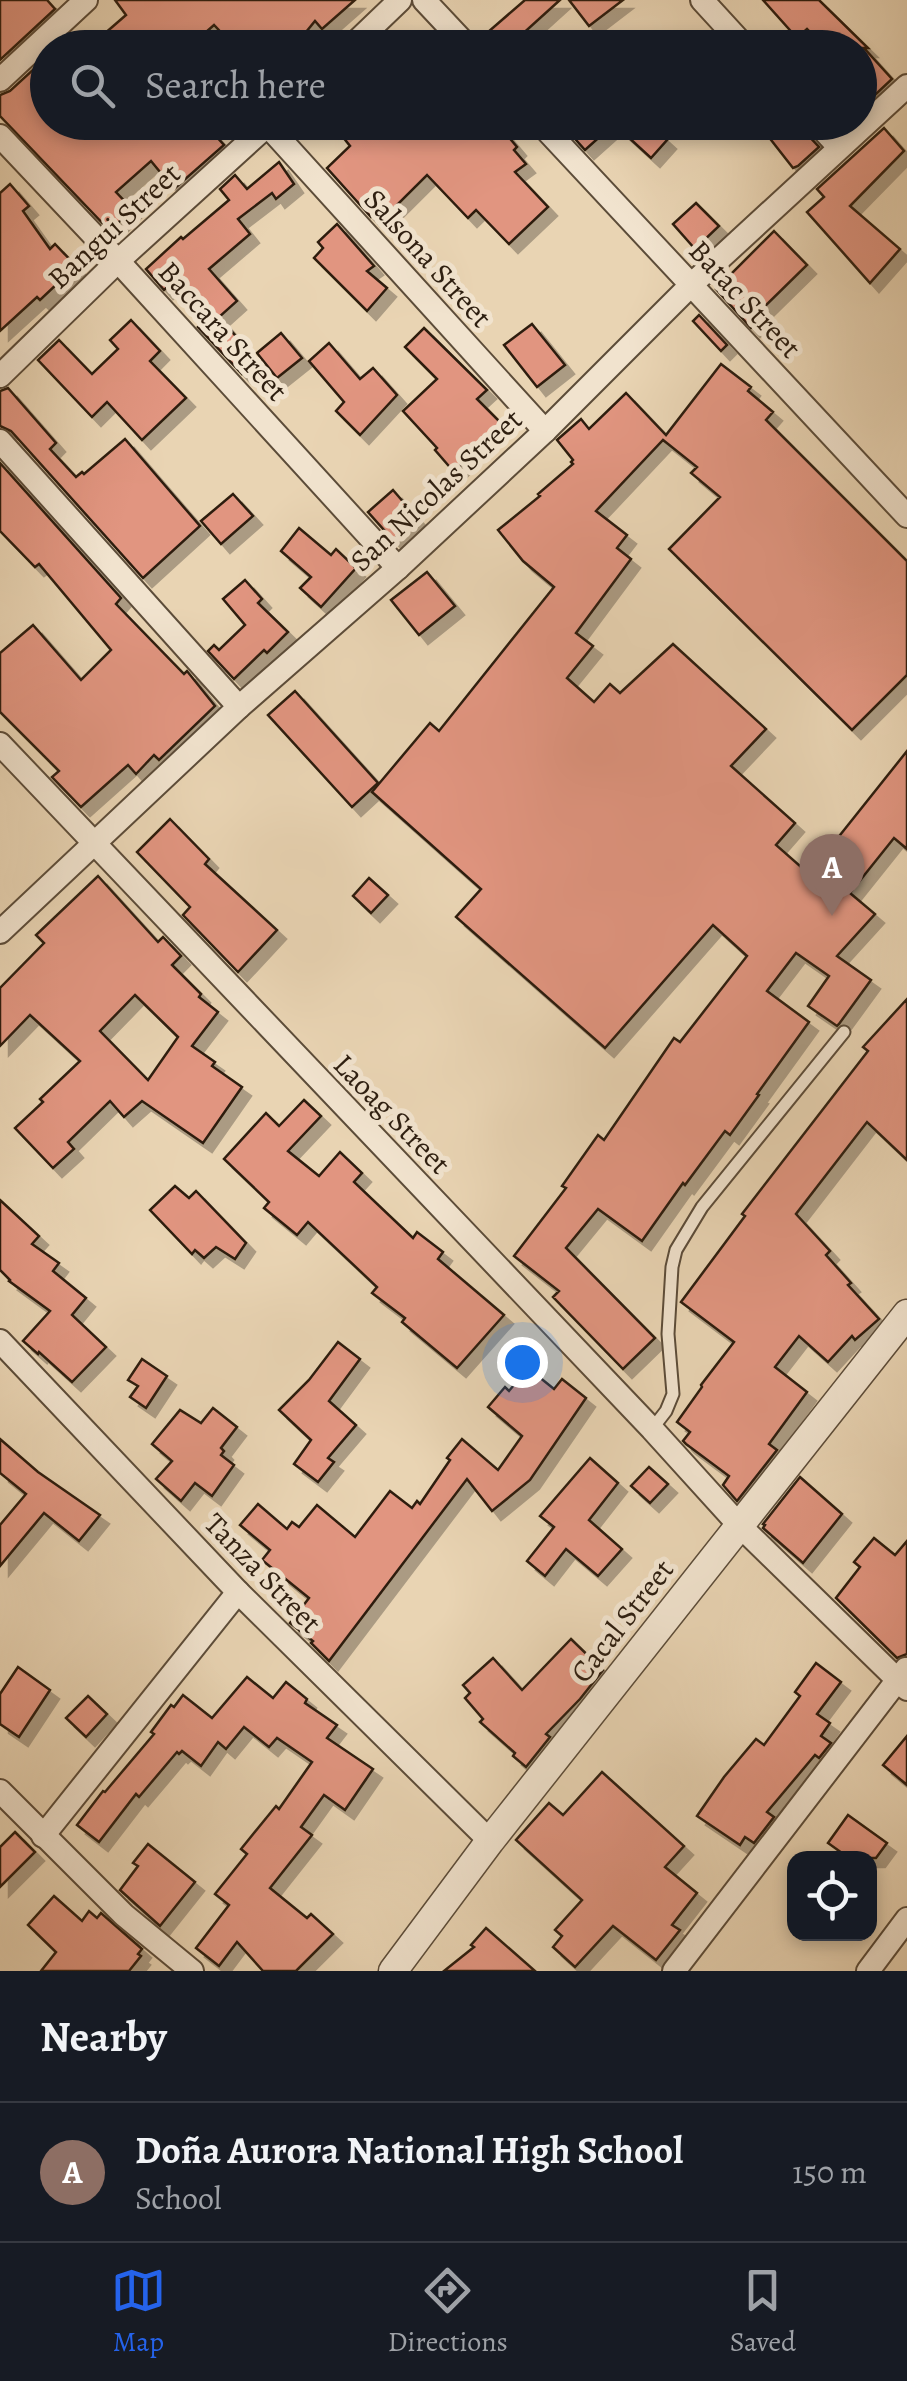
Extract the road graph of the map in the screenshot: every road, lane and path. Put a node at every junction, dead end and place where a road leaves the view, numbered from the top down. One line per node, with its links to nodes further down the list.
1 (86, 0): 5 (street)
2 (400, 0): 6 (street)
3 (424, 0): 7 (street)
4 (702, 0): 8 (street)
5 (54, 30)
6 (369, 30)
7 (452, 30)
8 (730, 30)
9 (30, 52): 10 (street)
10 (0, 80)
11 (907, 86): 12 (street, San Nicolas Street)
12 (877, 113)
13 (0, 136): 20 (street, Baccara Street)
14 (251, 140): 20 (street, Bangui Street)
15 (283, 140): 23 (street, Salsona Street)
16 (556, 140): 21 (street, Batac Street)
17 (833, 140): 19 (street)
18 (847, 140): 19 (street, San Nicolas Street)
19 (839, 147): 21 (street, San Nicolas Street)
20 (118, 261): 22 (street, Bangui Street); 26 (street, Baccara Street)
21 (691, 286): 23 (street, San Nicolas Street); 25 (street, Batac Street)
22 (0, 376)
23 (545, 431): 26 (street, San Nicolas Street)
24 (0, 440): 27 (street)
25 (907, 516)
26 (398, 568): 27 (street, San Nicolas Street)
27 (240, 707): 29 (street, San Nicolas Street)
28 (0, 744): 29 (street, Laoag Street)
29 (94, 845): 30 (street, San Nicolas Street); 34 (street, Laoag Street)
30 (0, 932)
31 (844, 1032): 34 (lane)
32 (907, 1314): 35 (street, Cacal Street)
33 (0, 1341): 36 (street, Tanza Street)
34 (652, 1429): 35 (street, Laoag Street)
35 (740, 1525): 37 (street, Laoag Street); 40 (street, Cacal Street)
36 (238, 1592): 39 (street); 40 (street, Tanza Street)
37 (904, 1679): 44 (street)
38 (0, 1792): 39 (street)
39 (44, 1836): 42 (street)
40 (490, 1841): 43 (street, Cacal Street)
41 (907, 1918): 45 (street)
42 (192, 1971)
43 (393, 1971)
44 (674, 1971)
45 (868, 1971)

